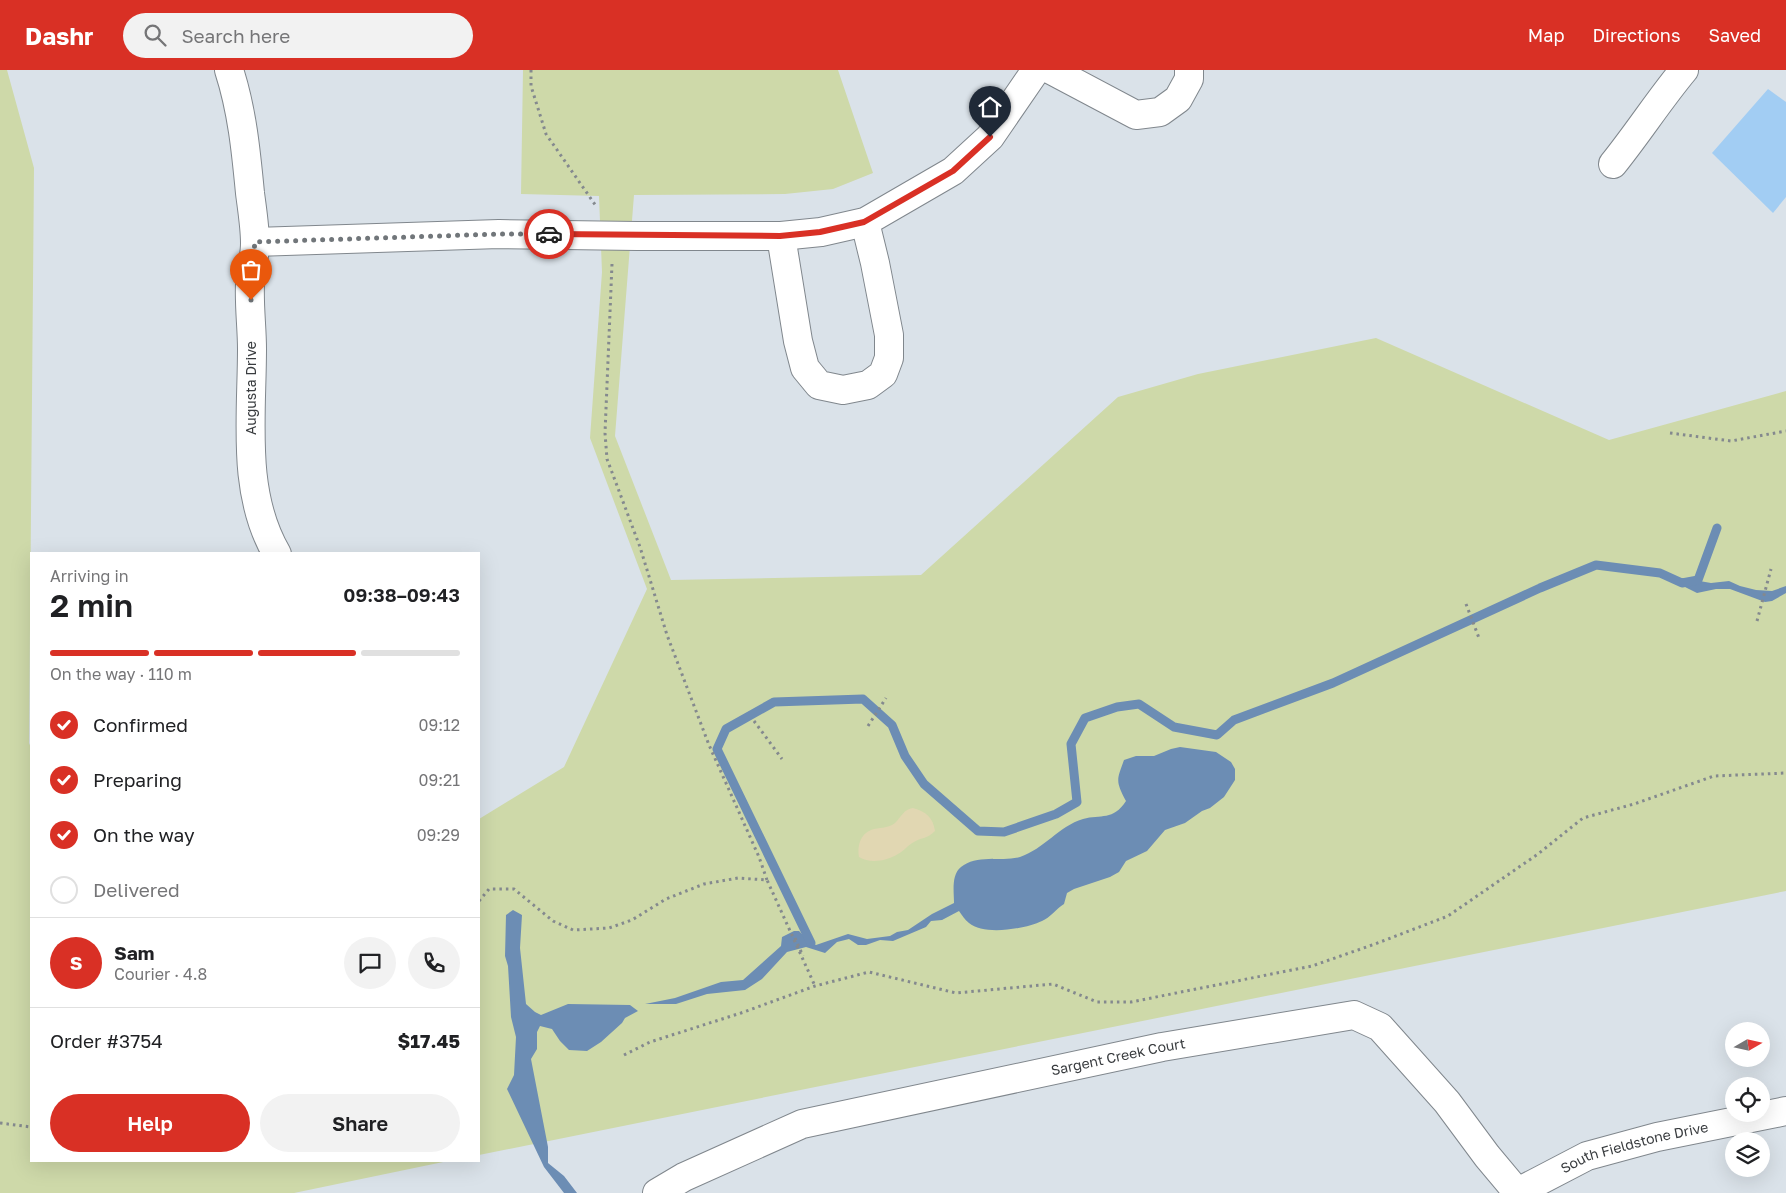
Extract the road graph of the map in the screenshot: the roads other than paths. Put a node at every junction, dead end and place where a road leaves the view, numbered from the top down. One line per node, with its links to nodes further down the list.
1 (229, 70): 9 (street, Augusta Drive)
2 (1036, 70): 7 (street)
3 (1051, 70): 4 (street)
4 (1189, 70)
5 (1684, 70): 6 (street)
6 (1613, 164)
7 (864, 222): 8 (street); 8 (street)
8 (780, 236): 9 (street)
9 (255, 242): 10 (street, Augusta Drive)
10 (276, 552)
11 (1786, 1111): 13 (street, South Fieldstone Drive)
12 (657, 1193): 13 (street, Sargent Creek Court)
13 (1517, 1193)

